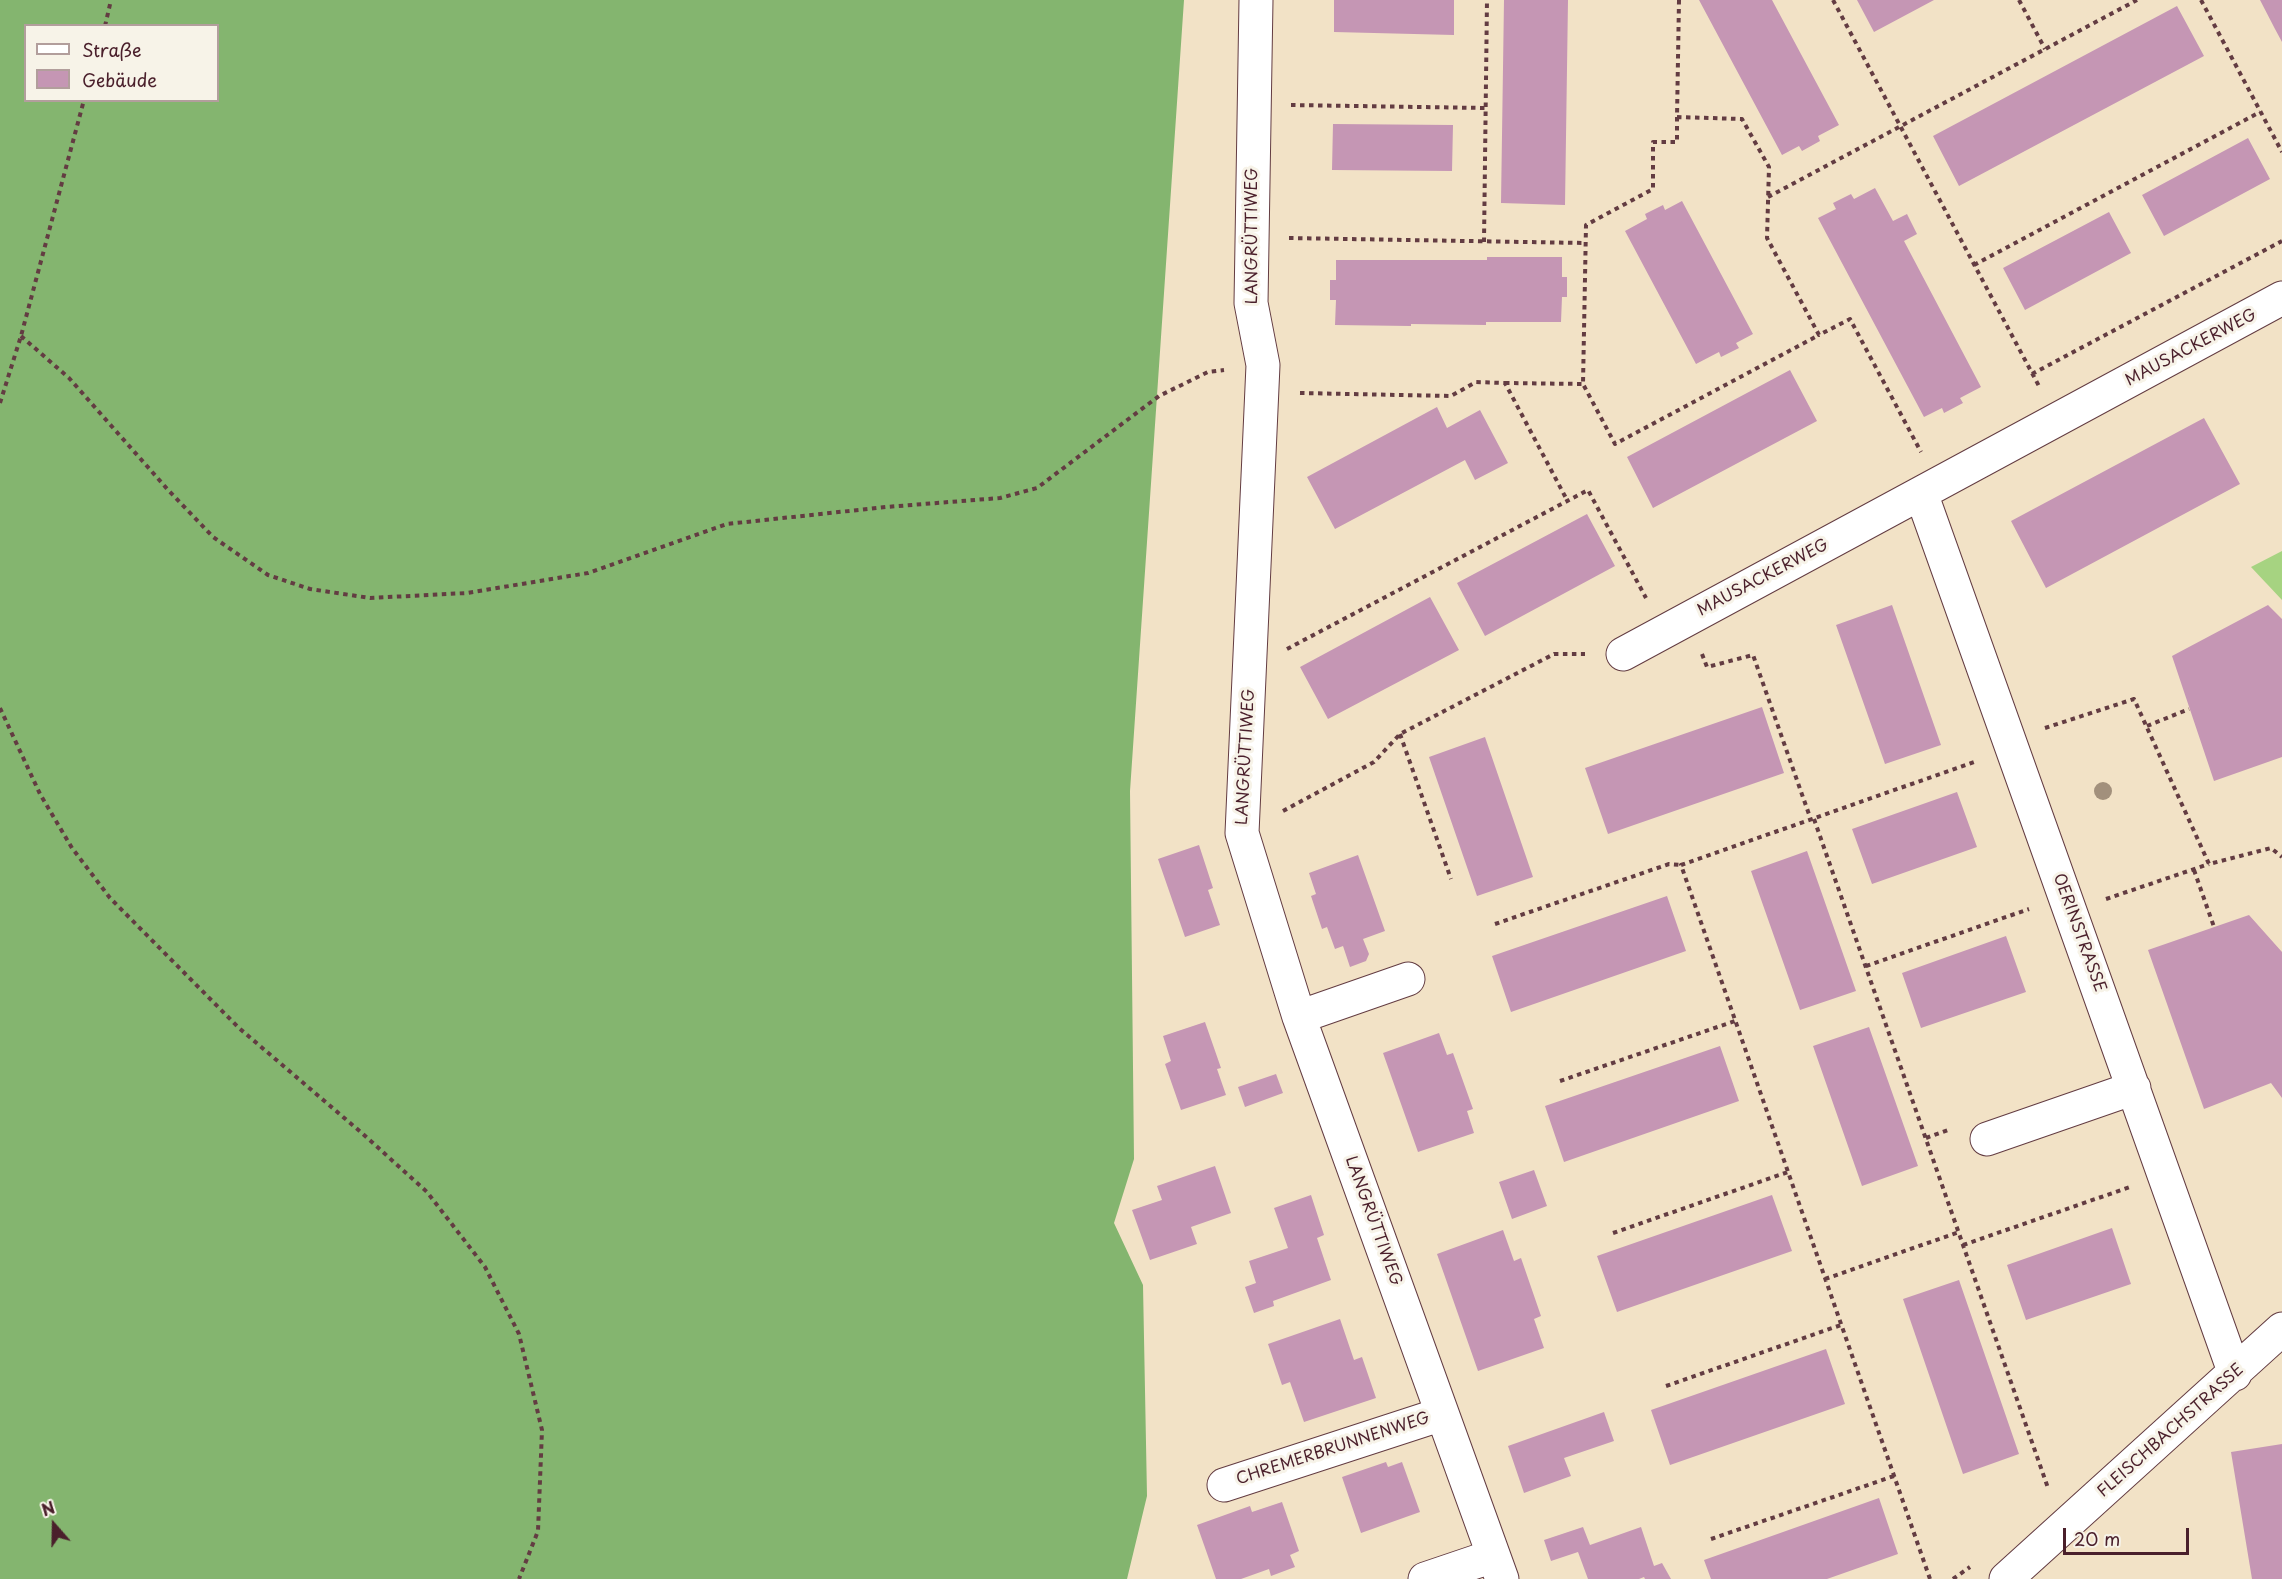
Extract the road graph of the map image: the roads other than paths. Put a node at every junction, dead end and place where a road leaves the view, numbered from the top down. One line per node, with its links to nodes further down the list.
1 (1256, 0): 6 (street, LANGRÜTTIWEG)
2 (2282, 298): 3 (street, MAUSACKERWEG)
3 (1929, 489): 4 (street, MAUSACKERWEG); 7 (street, OERINSTRASSE)
4 (1623, 654)
5 (1408, 980): 6 (street)
6 (1299, 1017): 11 (street, LANGRÜTTIWEG)
7 (2134, 1088): 8 (street); 10 (street, OERINSTRASSE)
8 (1987, 1139)
9 (2282, 1329): 10 (street, FLEISCHBACHSTRASSE)
10 (2235, 1374): 15 (street, FLEISCHBACHSTRASSE)
11 (1442, 1413): 12 (street, CHREMERBRUNNENWEG); 13 (street, LANGRÜTTIWEG)
12 (1224, 1485)
13 (1498, 1567): 14 (street)
14 (1425, 1579)
15 (2006, 1579)

